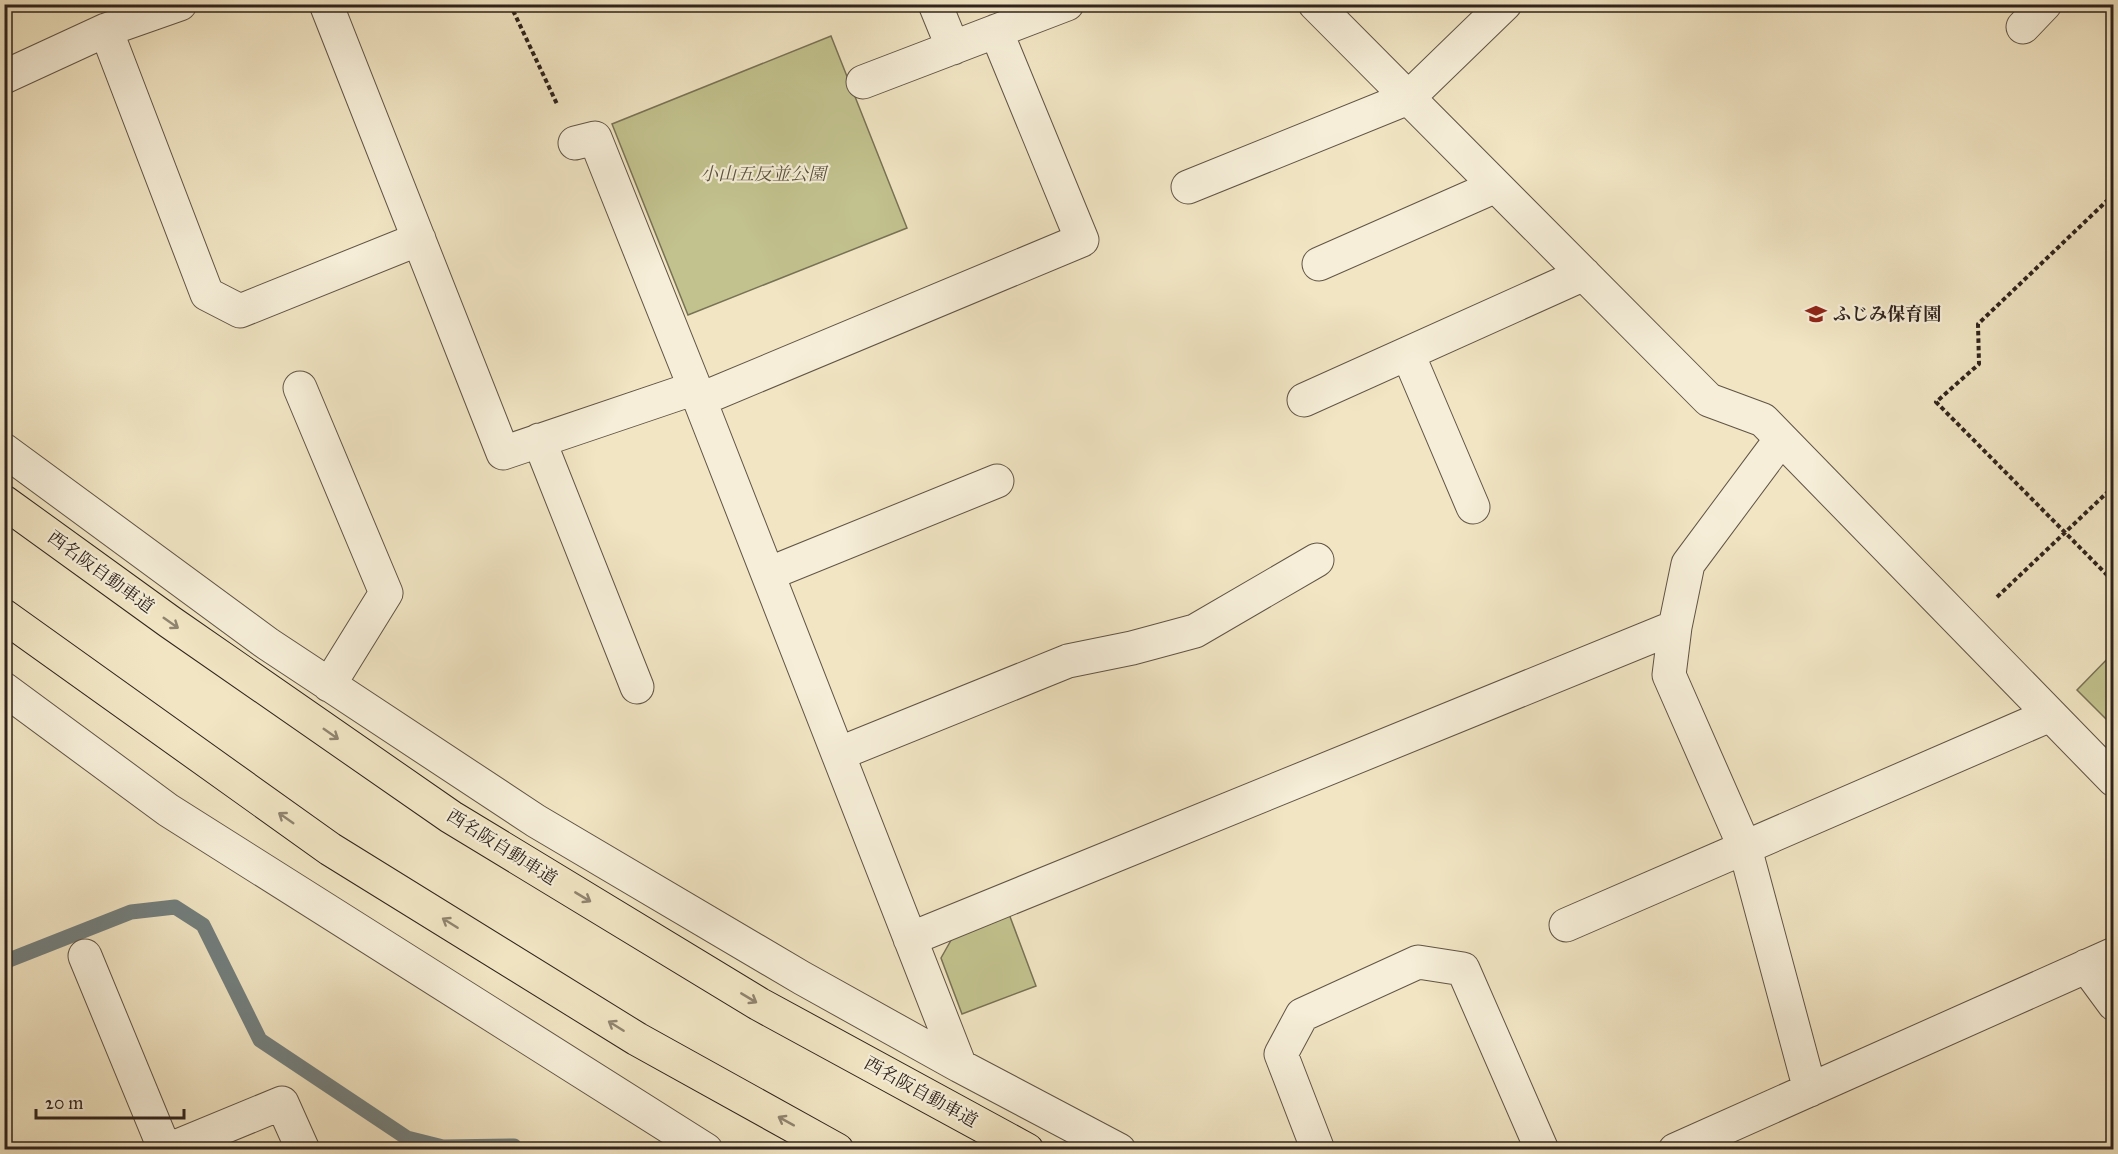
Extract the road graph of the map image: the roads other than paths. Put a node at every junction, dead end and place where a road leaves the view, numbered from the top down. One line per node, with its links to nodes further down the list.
1 (180, 4): 7 (street)
2 (326, 4): 17 (street)
3 (936, 4): 10 (street)
4 (1067, 4): 9 (street)
5 (1315, 4): 13 (street)
6 (1505, 4): 13 (street)
7 (147, 10): 8 (street)
8 (106, 30): 11 (street); 17 (street)
9 (996, 31): 10 (street); 22 (street)
10 (953, 48): 12 (street)
11 (4, 77)
12 (863, 82)
13 (1408, 98): 15 (street); 16 (street)
14 (575, 143): 22 (street)
15 (1496, 186): 18 (street); 19 (street)
16 (1188, 187)
17 (419, 239): 25 (street)
18 (1319, 264)
19 (1584, 274): 20 (street); 24 (street)
20 (1408, 354): 23 (street); 29 (street)
21 (300, 388): 34 (street)
22 (697, 394): 25 (street); 31 (street)
23 (1304, 400)
24 (1781, 439): 33 (street); 37 (street)
25 (539, 440): 35 (street)
26 (4, 450): 34 (street)
27 (998, 481): 31 (street)
28 (4, 502): 52 (highway, 西名阪自動車道, one-way to 52)
29 (1473, 507)
30 (1317, 560): 38 (street)
31 (768, 574): 38 (street)
32 (4, 616): 51 (highway, one-way to 32)
33 (1675, 627): 40 (street); 42 (street)
34 (329, 685): 46 (street)
35 (637, 687)
36 (4, 689): 50 (street)
37 (2050, 715): 39 (street); 40 (street)
38 (838, 754): 42 (street)
39 (2114, 780)
40 (1745, 848): 41 (street); 47 (street)
41 (1566, 926)
42 (910, 939): 46 (street)
43 (85, 956): 48 (street)
44 (2100, 960): 45 (street); 47 (street)
45 (2114, 1004)
46 (960, 1066): 53 (street)
47 (1810, 1090): 56 (street)
48 (166, 1149): 49 (street)
49 (303, 1149)
50 (706, 1149)
51 (837, 1149)
52 (1027, 1149)
53 (1119, 1149)
54 (1318, 1149): 55 (street)
55 (1542, 1149)
56 (1675, 1149)

